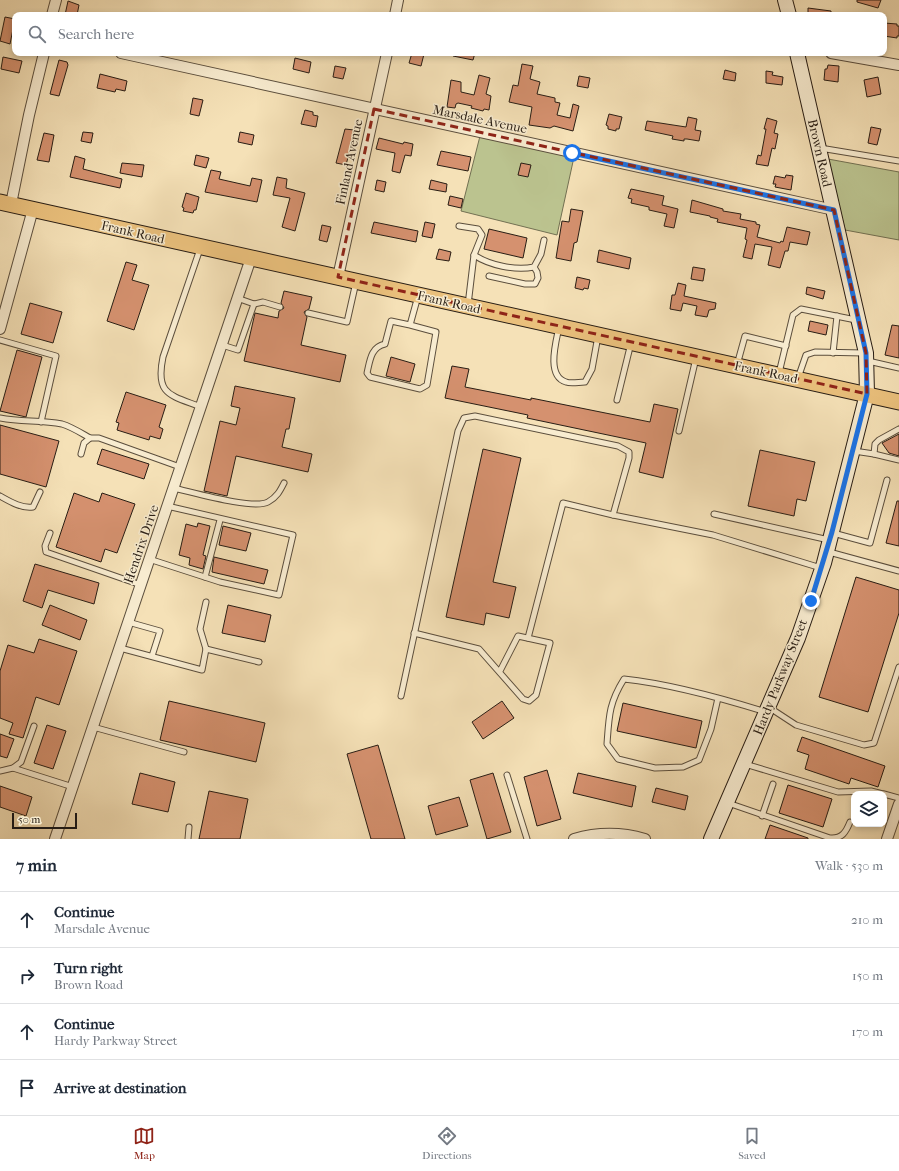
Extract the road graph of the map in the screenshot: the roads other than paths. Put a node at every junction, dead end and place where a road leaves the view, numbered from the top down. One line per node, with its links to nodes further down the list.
1 (56, 0): 4 (street)
2 (398, 0): 5 (street)
3 (785, 0): 6 (main road)
4 (53, 12)
5 (396, 12)
6 (788, 12)
7 (43, 56): 16 (street)
8 (136, 56): 13 (street, Marsdale Avenue)
9 (386, 56): 13 (street, Finland Avenue)
10 (798, 56): 14 (main road, Brown Road)
11 (848, 56): 12 (street)
12 (899, 65)
13 (374, 109): 18 (street, Marsdale Avenue); 26 (street, Finland Avenue)
14 (819, 148): 15 (lane); 18 (main road, Brown Road)
15 (899, 161)
16 (6, 203): 17 (main road, Frank Road)
17 (33, 209): 21 (main road, Frank Road); 38 (street)
18 (834, 210): 35 (main road, Brown Road)
19 (459, 226): 22 (lane)
20 (544, 240): 24 (lane)
21 (201, 247): 23 (main road, Frank Road); 54 (lane)
22 (474, 255): 24 (lane); 31 (lane)
23 (251, 258): 26 (main road, Frank Road); 29 (street, Hendrix Drive)
24 (534, 267): 25 (lane)
25 (490, 276)
26 (338, 277): 27 (main road, Frank Road)
27 (356, 281): 28 (main road, Frank Road); 33 (lane)
28 (418, 295): 31 (main road, Frank Road); 36 (lane)
29 (237, 298): 30 (lane); 42 (street, Hendrix Drive)
30 (254, 304): 32 (lane); 42 (lane)
31 (467, 306): 37 (main road, Frank Road)
32 (280, 307)
33 (308, 313)
34 (837, 316): 35 (lane); 43 (lane); 44 (lane)
35 (859, 320): 46 (main road, Brown Road)
36 (410, 325): 36 (lane)
37 (560, 327): 39 (main road, Frank Road); 39 (lane)
38 (0, 329)
39 (599, 335): 41 (main road, Frank Road)
40 (0, 340): 56 (lane)
41 (631, 342): 45 (main road, Frank Road); 52 (lane)
42 (222, 345): 54 (street, Hendrix Drive)
43 (786, 346): 47 (lane); 49 (lane)
44 (833, 353): 46 (lane); 50 (lane)
45 (696, 357): 47 (main road, Frank Road); 58 (lane)
46 (867, 357): 48 (lane); 51 (main road, Brown Road)
47 (737, 366): 49 (main road, Frank Road)
48 (899, 368)
49 (779, 375): 50 (main road, Frank Road)
50 (798, 379): 51 (main road, Frank Road)
51 (867, 394): 53 (main road, Frank Road); 60 (main road, Hardy Parkway Street)
52 (617, 400)
53 (899, 400)
54 (201, 407): 64 (street, Hendrix Drive)
55 (0, 418): 56 (lane)
56 (41, 422): 59 (lane)
57 (899, 430): 62 (lane)
58 (679, 431)
59 (90, 438): 61 (lane); 64 (lane)
60 (854, 451): 62 (lane); 75 (main road, Hardy Parkway Street)
61 (81, 454)
62 (874, 454): 63 (lane)
63 (899, 460)
64 (180, 467): 67 (street, Hendrix Drive)
65 (887, 480): 75 (lane)
66 (284, 483): 67 (lane)
67 (174, 488): 70 (street, Hendrix Drive)
68 (40, 492): 69 (lane)
69 (0, 496)
70 (167, 506): 73 (lane); 76 (street, Hendrix Drive)
71 (714, 514): 75 (lane)
72 (612, 515): 77 (lane); 83 (lane); 84 (lane)
73 (220, 520): 79 (lane); 79 (lane)
74 (50, 533): 80 (lane)
75 (830, 541): 77 (main road, Hardy Parkway Street); 78 (lane)
76 (149, 559): 79 (lane); 80 (street, Hendrix Drive)
77 (822, 569): 93 (main road, Hardy Parkway Street)
78 (899, 571)
79 (205, 577)
80 (141, 585): 82 (street, Hendrix Drive)
81 (206, 602): 86 (lane)
82 (128, 622): 85 (street, Hendrix Drive); 87 (lane)
83 (414, 633): 90 (lane); 91 (lane)
84 (528, 638): 90 (lane); 90 (lane)
85 (120, 648): 87 (lane); 95 (street, Hendrix Drive)
86 (206, 650): 87 (lane); 88 (lane)
87 (152, 656)
88 (259, 662)
89 (899, 667): 93 (lane)
90 (500, 671)
91 (401, 696)
92 (718, 698): 92 (lane); 93 (lane)
93 (768, 710): 97 (main road, Hardy Parkway Street)
94 (34, 726): 98 (lane)
95 (93, 727): 96 (lane); 102 (street, Hendrix Drive)
96 (184, 752)
97 (744, 764): 103 (lane); 106 (main road, Hardy Parkway Street)
98 (14, 768): 99 (lane); 102 (lane)
99 (0, 771)
100 (507, 774): 113 (lane)
101 (773, 784): 108 (lane)
102 (73, 787): 111 (street, Hendrix Drive)
103 (851, 792)
104 (887, 795): 105 (lane)
105 (899, 798)
106 (727, 803): 108 (lane); 116 (main road, Hardy Parkway Street)
107 (899, 804): 117 (street)
108 (762, 816): 109 (lane)
109 (850, 822)
110 (189, 827): 112 (lane)
111 (55, 839)
112 (188, 839)
113 (527, 839)
114 (574, 839): 115 (street)
115 (645, 839)
116 (711, 839)
117 (887, 839)

